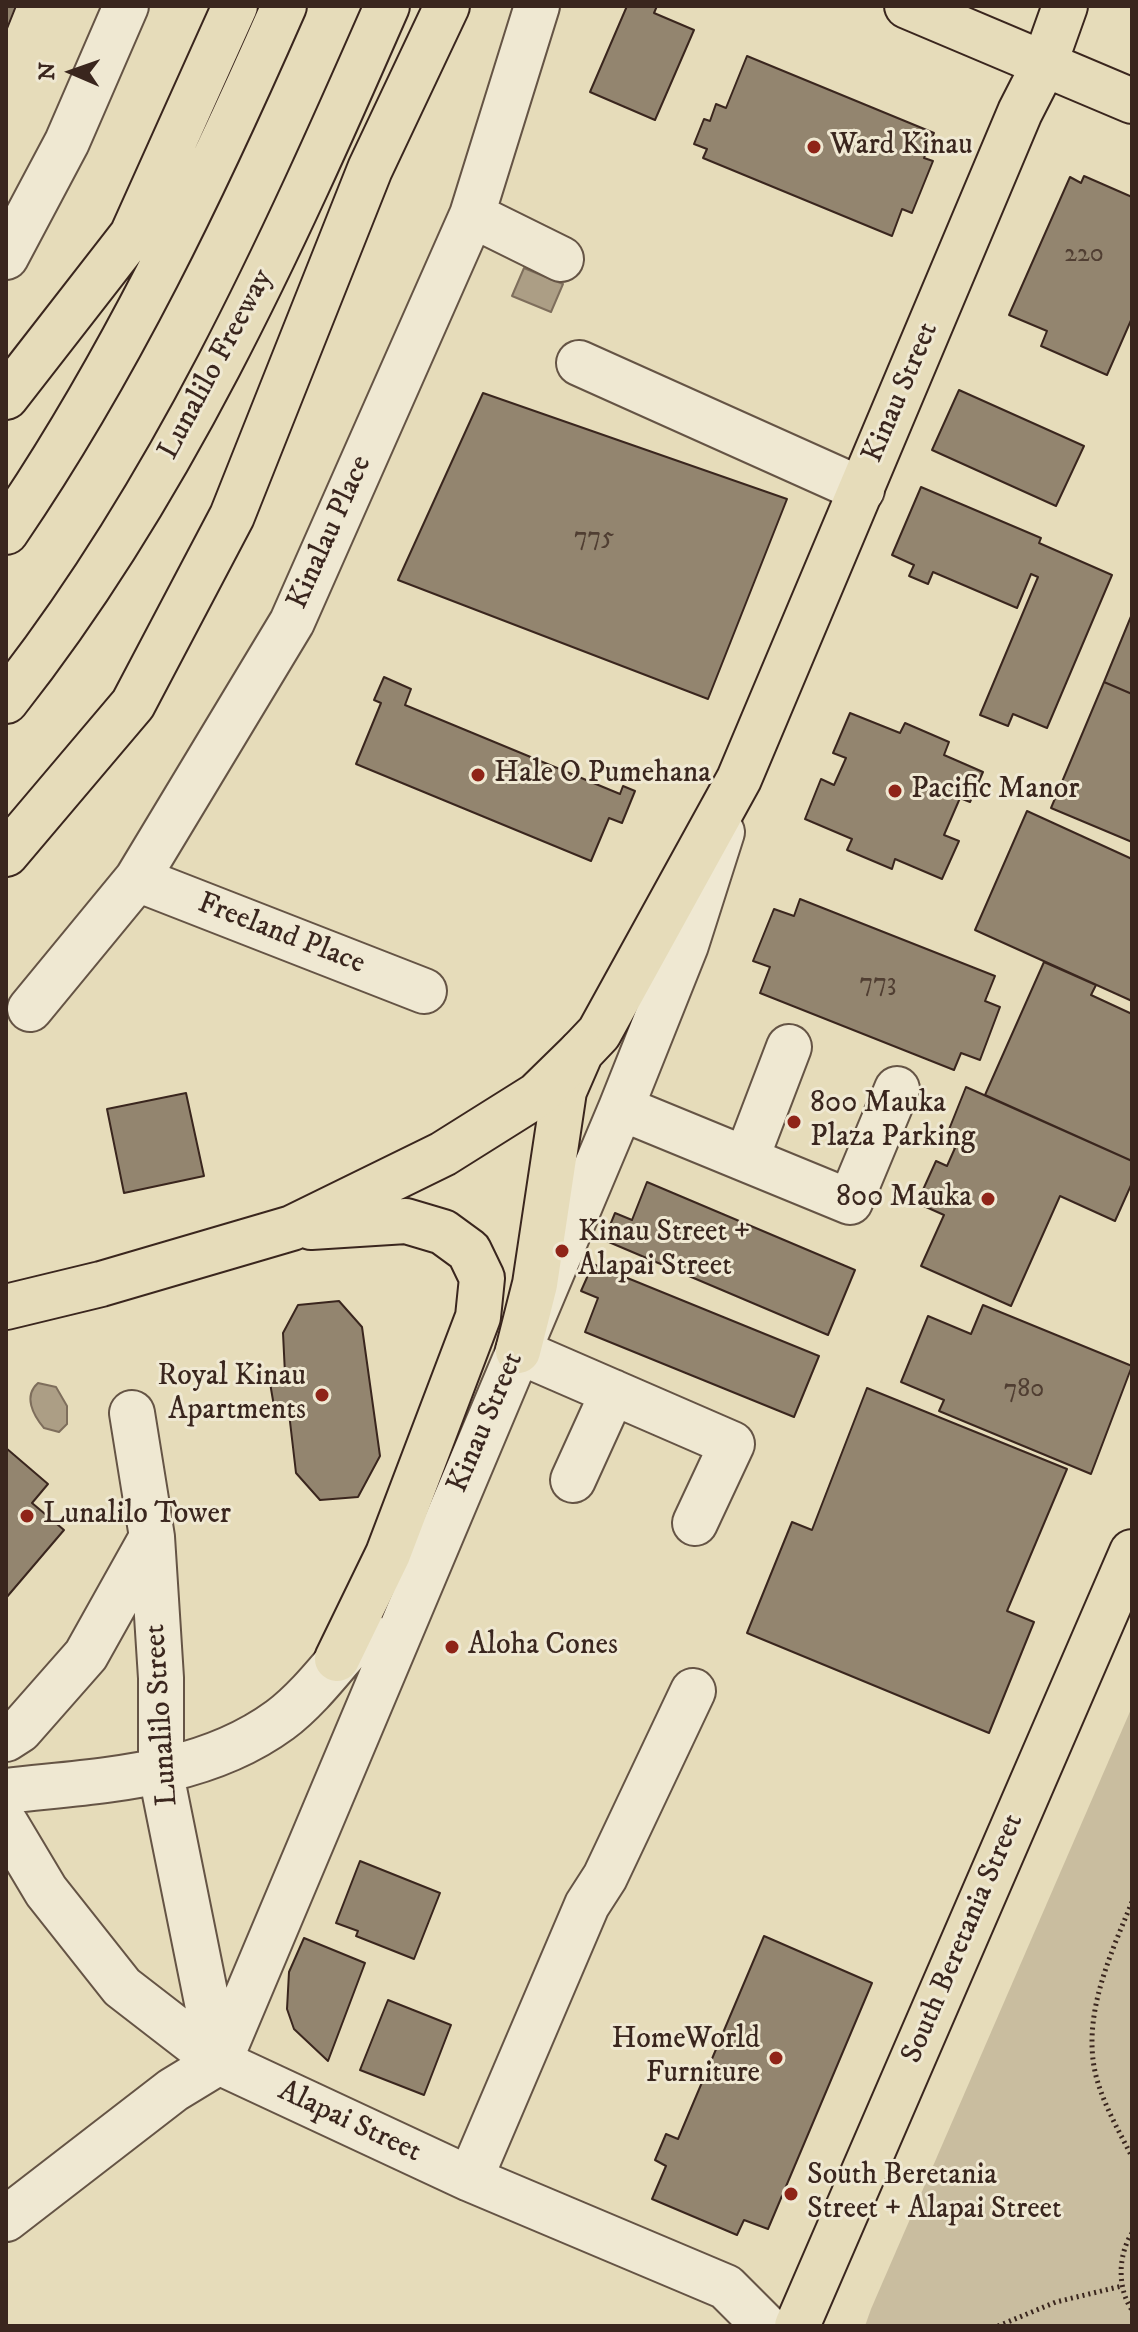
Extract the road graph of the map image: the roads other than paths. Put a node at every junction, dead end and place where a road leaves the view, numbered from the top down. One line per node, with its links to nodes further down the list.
1 (126, 6): 12 (street)
2 (235, 6): 15 (main road)
3 (284, 6): 17 (main road)
4 (387, 6): 18 (main road, Lunalilo Freeway)
5 (447, 6): 20 (main road)
6 (537, 6): 11 (street, Kinalau Place)
7 (907, 6): 9 (main road)
8 (1065, 6): 9 (main road, Kinau Street)
9 (1044, 65): 10 (main road); 16 (main road, Kinau Street)
10 (1132, 101)
11 (472, 215): 13 (street); 21 (street, Kinalau Place)
12 (6, 257)
13 (561, 259)
14 (579, 363): 16 (street)
15 (6, 397)
16 (862, 490): 19 (main road, Kinau Street)
17 (6, 532)
18 (6, 701)
19 (739, 779): 25 (main road, Kinau Street); 27 (street, Kinau Street)
20 (6, 854)
21 (137, 879): 22 (street, Freeland Place); 23 (street, Kinalau Place)
22 (424, 991)
23 (30, 1009)
24 (789, 1047): 28 (street)
25 (581, 1052): 29 (main road); 31 (main road)
26 (897, 1089): 28 (street)
27 (621, 1108): 28 (street); 31 (street, Kinau Street)
28 (747, 1157)
29 (292, 1228): 30 (main road); 40 (main road)
30 (6, 1307)
31 (518, 1351): 32 (street); 38 (street, Kinau Street)
32 (613, 1392): 34 (street); 35 (street)
33 (132, 1413): 36 (street, Lunalilo Street)
34 (573, 1480)
35 (695, 1523)
36 (152, 1537): 39 (street); 41 (street, Lunalilo Street)
37 (1132, 1552): 51 (main road, South Beretania Street)
38 (429, 1563): 40 (street); 47 (street, Kinau Street)
39 (89, 1648): 41 (street); 43 (street)
40 (337, 1659): 44 (street)
41 (161, 1678): 44 (street, Lunalilo Street)
42 (693, 1691): 48 (street)
43 (6, 1739)
44 (161, 1774): 45 (street); 47 (street, Lunalilo Street)
45 (6, 1791)
46 (6, 1824): 47 (street, Alapai Street)
47 (219, 2062): 48 (street, Alapai Street); 49 (street)
48 (470, 2179): 50 (street, Alapai Street)
49 (6, 2219)
50 (765, 2326)
51 (797, 2326)

